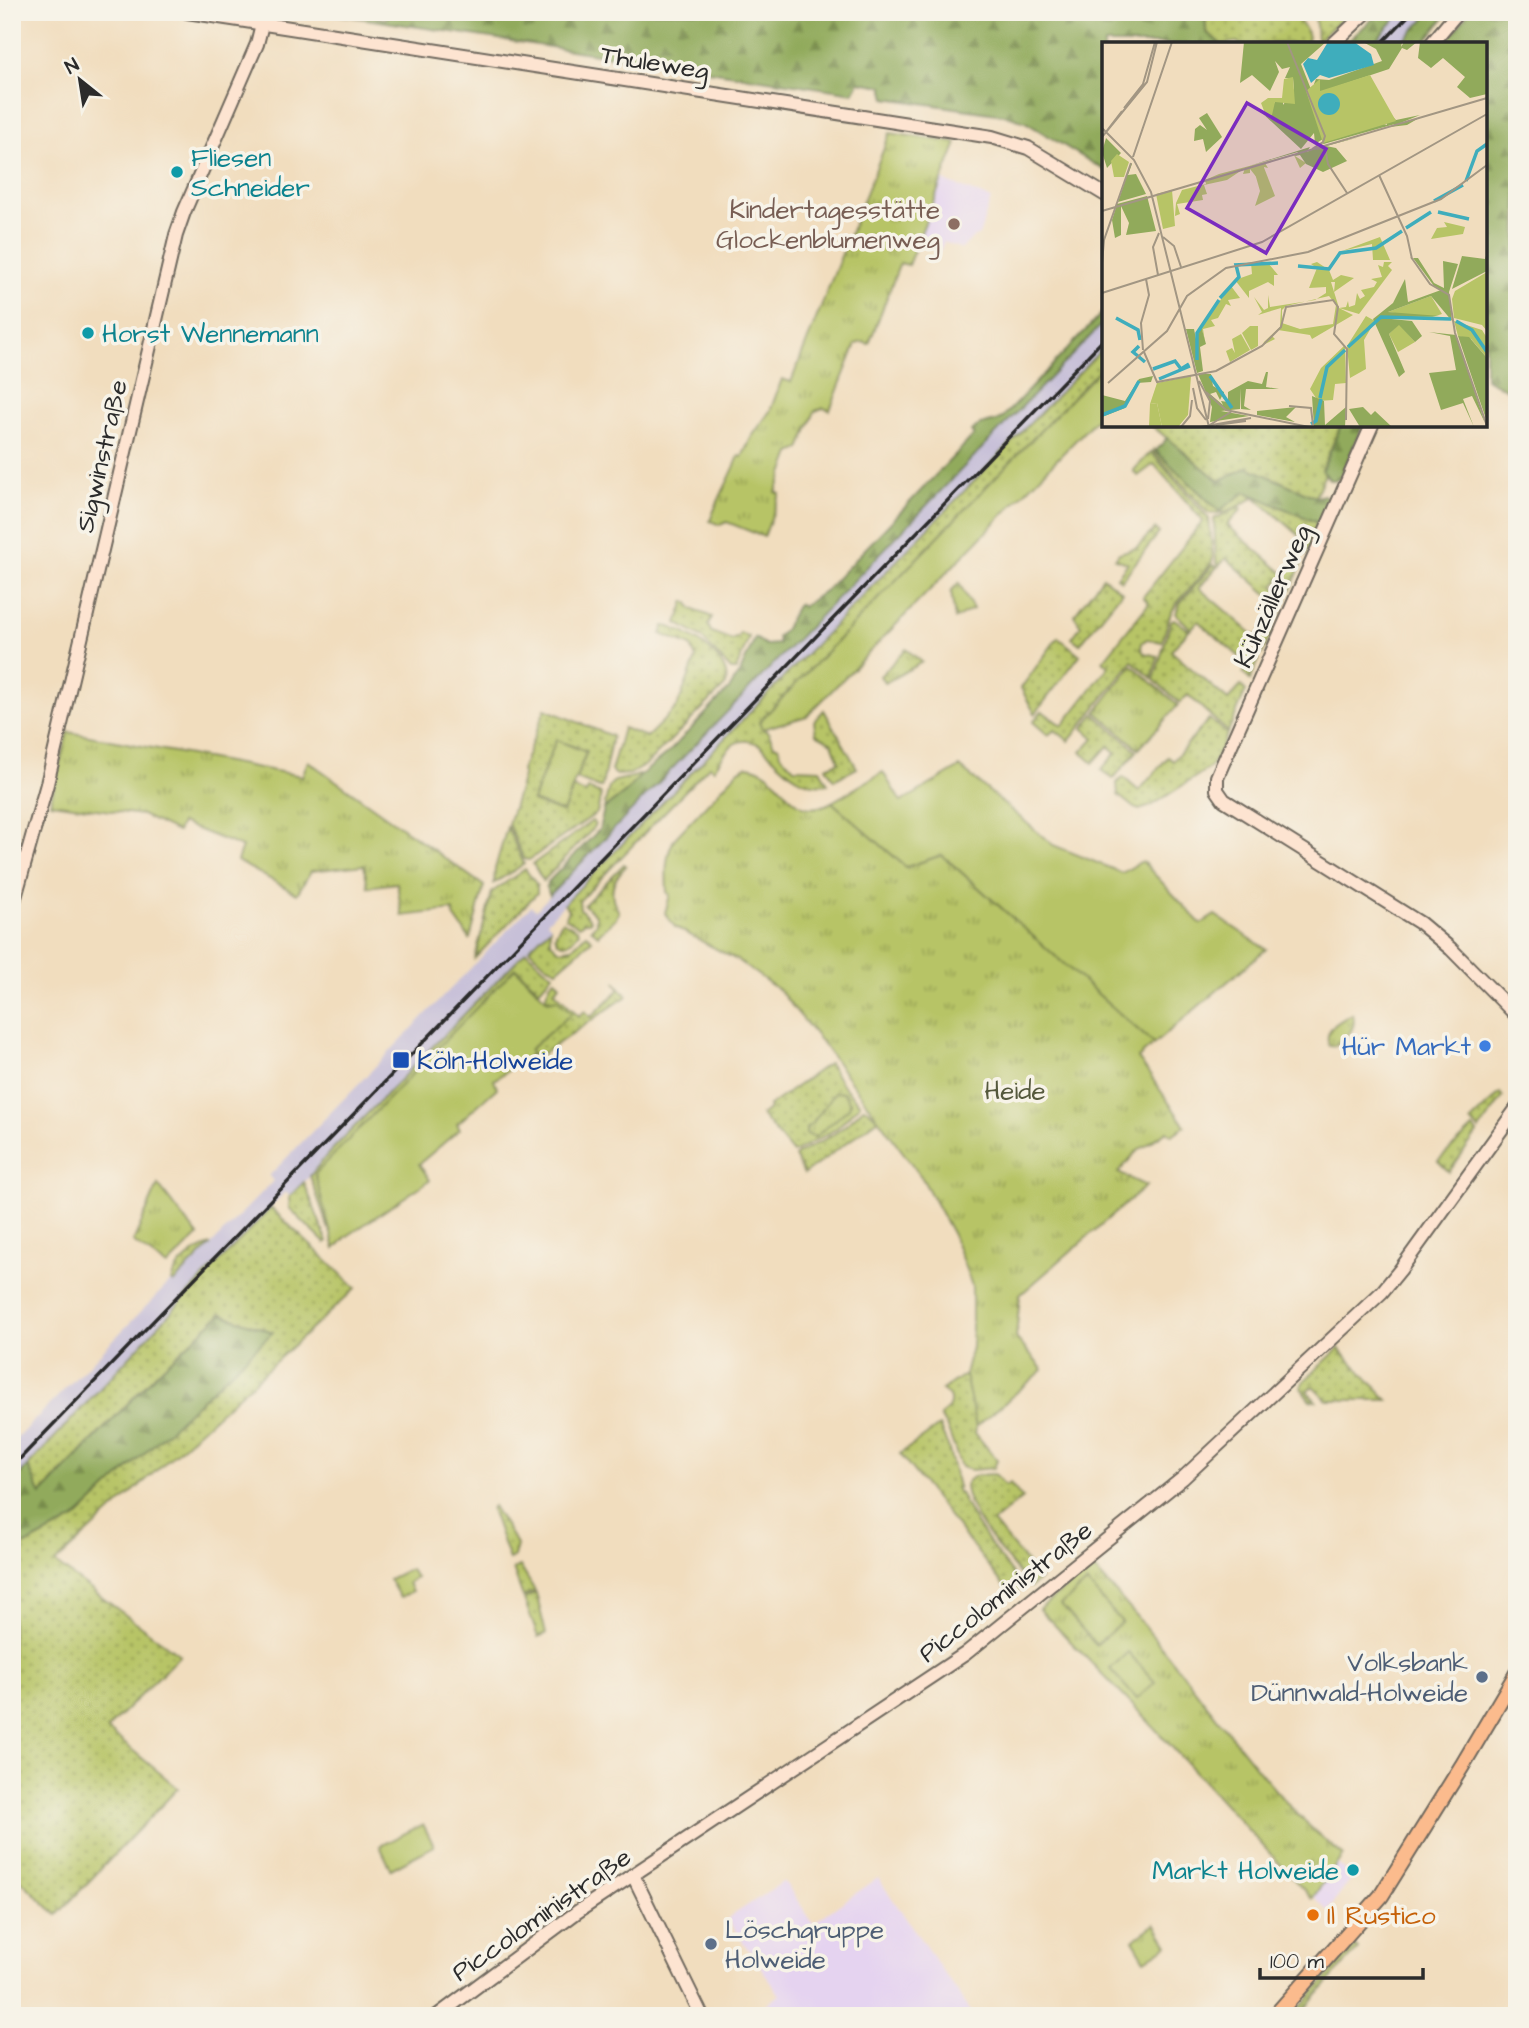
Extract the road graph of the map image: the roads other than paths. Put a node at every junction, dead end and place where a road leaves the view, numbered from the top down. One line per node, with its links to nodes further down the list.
1 (187, 12): 4 (street, Thuleweg)
2 (1367, 12): 5 (street)
3 (1458, 12): 6 (street)
4 (261, 24): 7 (street, Thuleweg); 9 (street, Sigwinstraße)
5 (1335, 42)
6 (1433, 42)
7 (1102, 193)
8 (1371, 427): 10 (street, Kühzällerweg)
9 (12, 908)
10 (1517, 1016)
11 (1517, 1108): 13 (street, Piccoloministraße)
12 (1517, 1672): 16 (main road)
13 (634, 1875): 14 (street, Piccoloministraße); 15 (street)
14 (437, 2016)
15 (702, 2016)
16 (1275, 2016)

